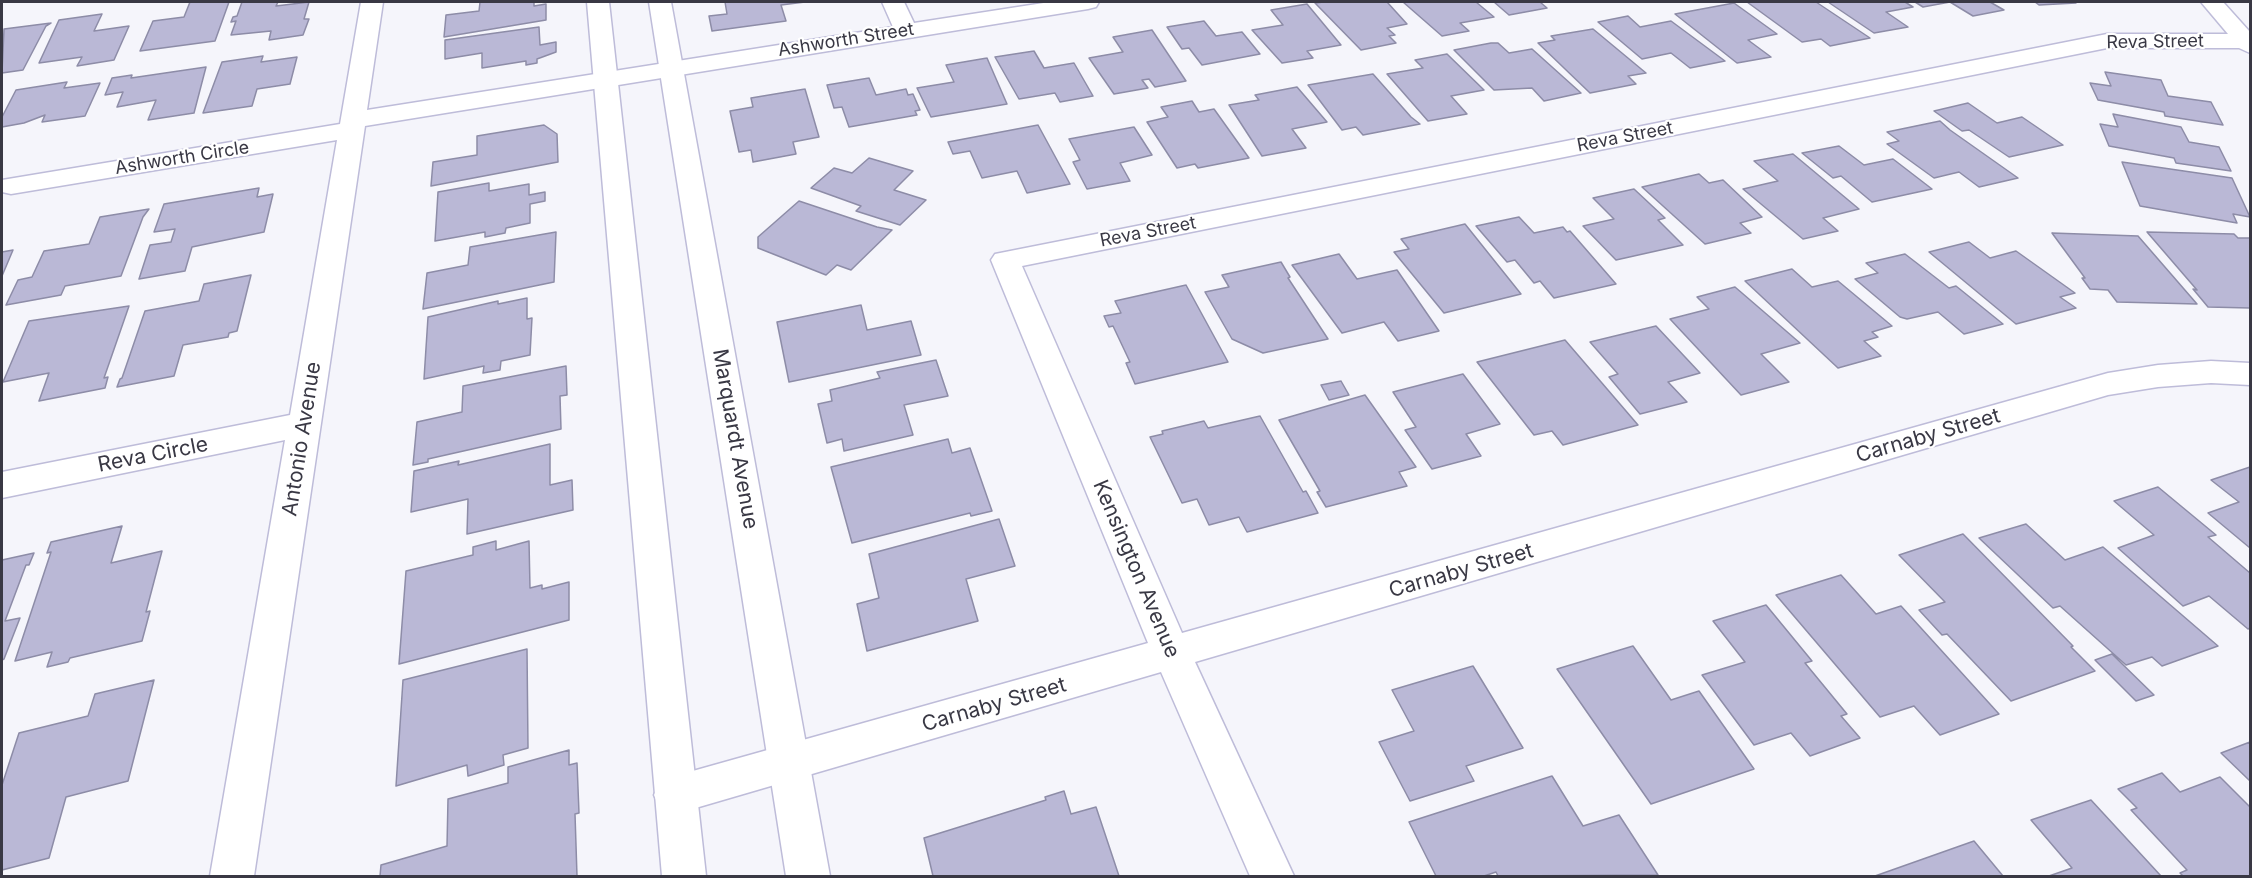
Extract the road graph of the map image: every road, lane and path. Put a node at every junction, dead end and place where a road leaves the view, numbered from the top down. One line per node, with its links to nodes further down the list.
1 (372, 2): 11 (street, Antonio Avenue)
2 (598, 2): 10 (street)
3 (660, 2): 9 (street, Marquardt Avenue)
4 (892, 2): 7 (street)
5 (1088, 2): 7 (street, Ashworth Street)
6 (2212, 2): 8 (street)
7 (906, 31): 9 (street, Ashworth Street)
8 (2249, 44): 13 (street, Reva Street)
9 (672, 69): 10 (street, Ashworth Street); 18 (street, Marquardt Avenue)
10 (605, 80): 11 (street, Ashworth Circle); 19 (street)
11 (352, 125): 12 (street, Ashworth Circle); 15 (street, Antonio Avenue)
12 (11, 186)
13 (1005, 260): 17 (street, Kensington Avenue)
14 (2250, 374): 17 (street, Carnaby Street)
15 (305, 424): 16 (street, Reva Circle); 20 (street, Antonio Avenue)
16 (2, 485)
17 (1172, 654): 18 (street, Carnaby Street); 23 (street, Kensington Avenue)
18 (790, 763): 19 (street, Carnaby Street); 22 (street, Marquardt Avenue)
19 (675, 795): 21 (street)
20 (232, 876)
21 (684, 876)
22 (808, 876)
23 (1272, 876)

